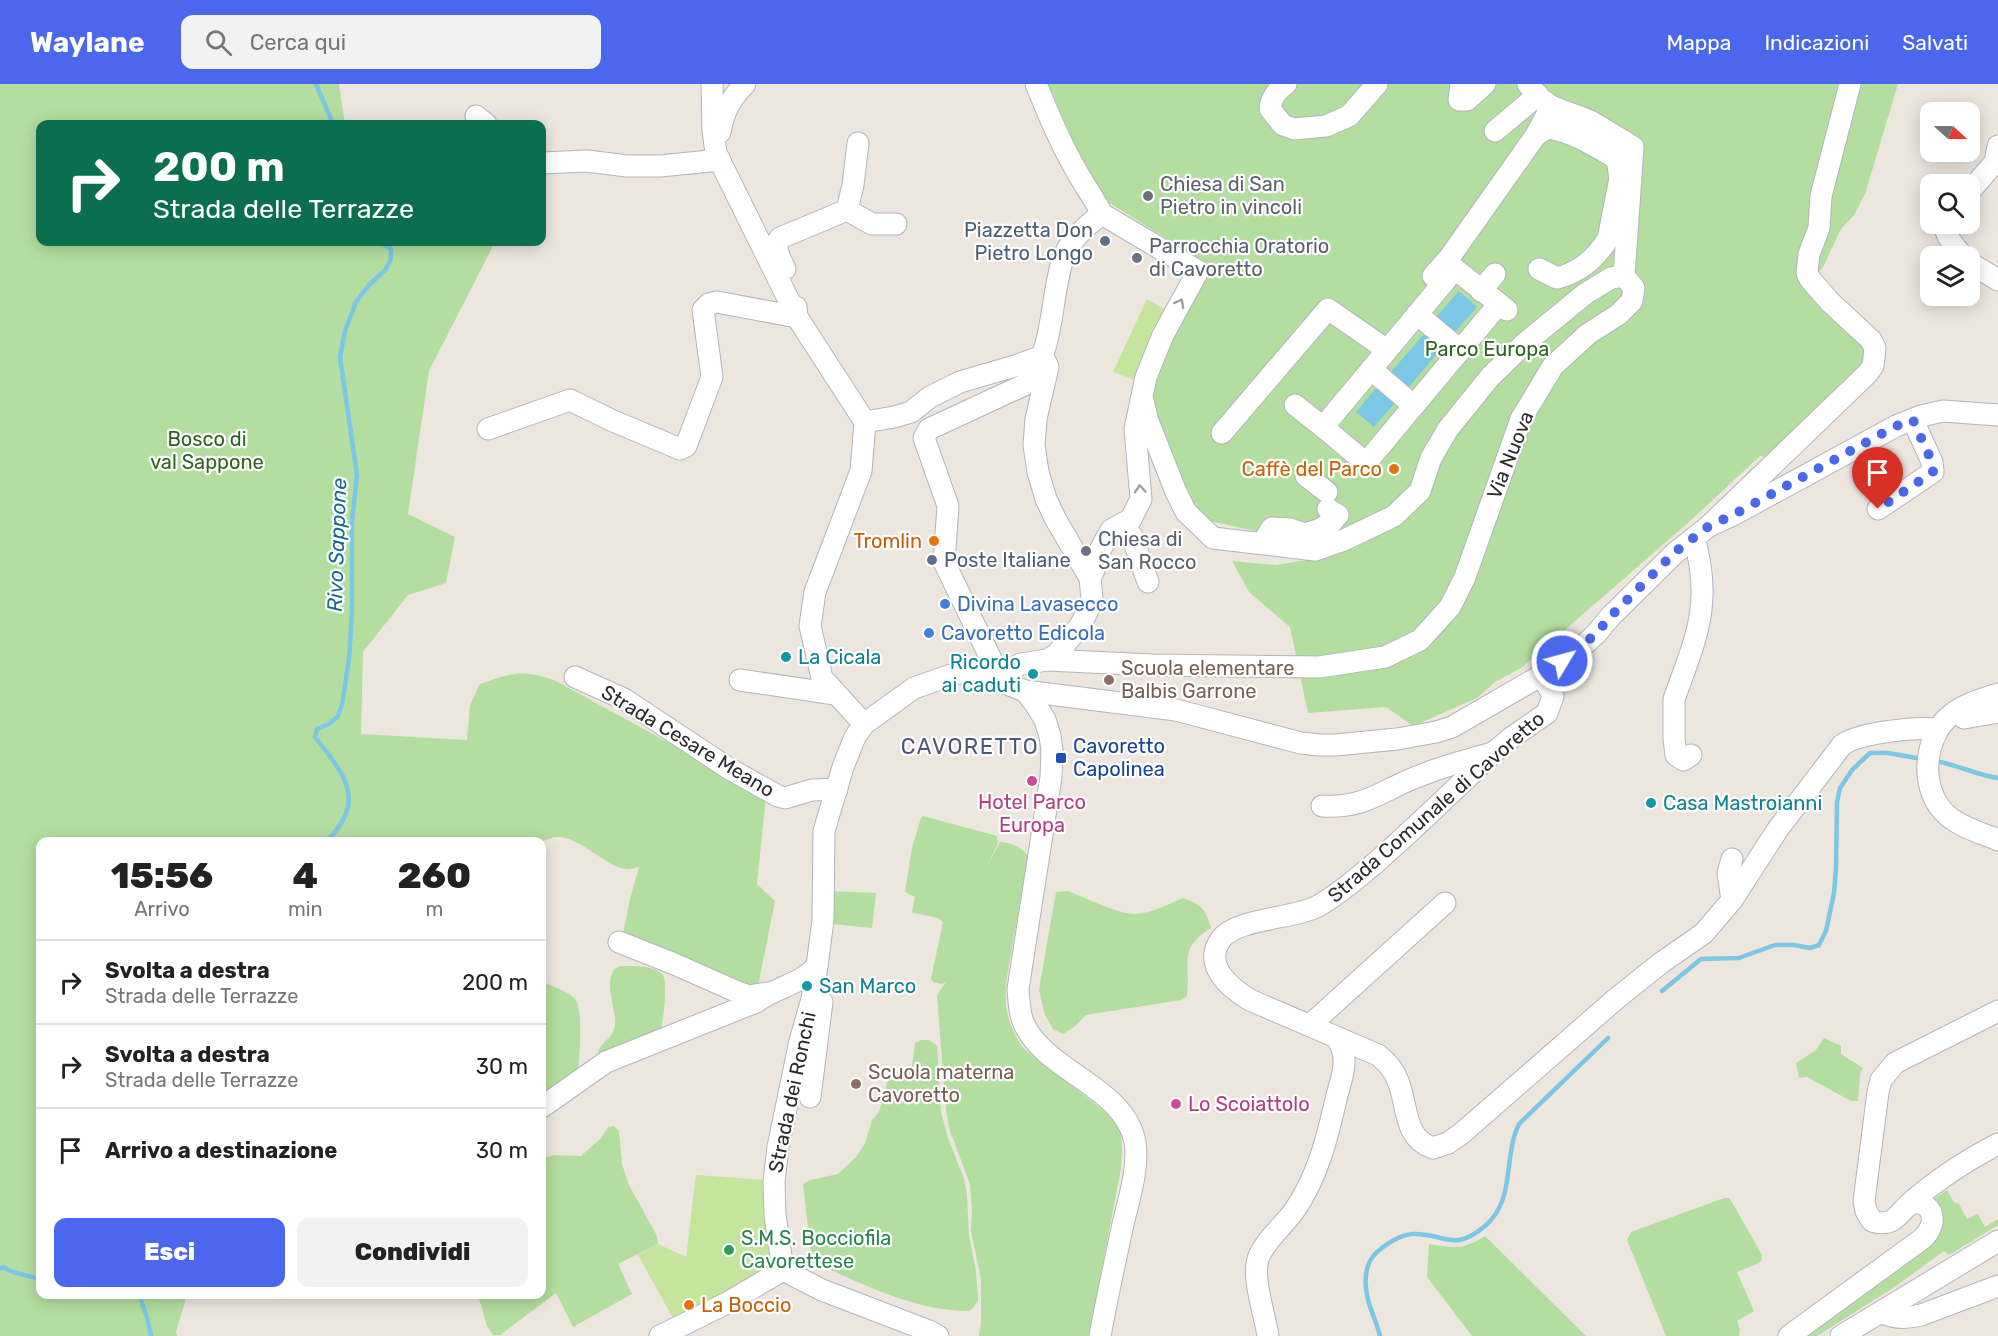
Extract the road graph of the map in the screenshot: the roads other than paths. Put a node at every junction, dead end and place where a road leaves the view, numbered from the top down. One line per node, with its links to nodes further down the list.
1 (712, 84): 14 (street)
2 (745, 84): 14 (street)
3 (1036, 84): 18 (street)
4 (1286, 84): 5 (street)
5 (1377, 84)
6 (1461, 84): 7 (street)
7 (1485, 84)
8 (1850, 84): 47 (street)
9 (1539, 96): 10 (street); 11 (street); 24 (street, Via Nuova)
10 (1495, 131)
11 (1536, 135): 20 (street); 21 (street)
12 (858, 143): 17 (street)
13 (1998, 146): 16 (street)
14 (718, 156): 15 (street); 27 (street)
15 (546, 163)
16 (1980, 179)
17 (847, 210): 19 (street); 27 (street)
18 (1102, 214): 31 (street); 33 (street, one-way to 18)
19 (896, 224)
20 (1455, 269): 26 (street); 28 (street); 29 (street)
21 (1539, 269)
22 (1980, 269): 25 (street)
23 (1495, 274): 26 (street)
24 (1624, 276): 48 (street); 51 (street, Via Nuova)
25 (1998, 280)
26 (1494, 301): 30 (street)
27 (798, 317): 40 (street); 41 (street)
28 (1421, 318): 29 (street); 30 (street); 32 (street)
29 (1381, 347): 32 (street); 42 (street)
30 (1455, 347): 35 (street)
31 (1043, 356): 40 (street); 49 (street); 55 (street)
32 (1376, 372): 35 (street); 43 (street)
33 (1142, 397): 46 (street, one-way to 33); 48 (street)
34 (1998, 401): 37 (street)
35 (1409, 402): 43 (street)
36 (1295, 405): 43 (street)
37 (1950, 411): 38 (street); 39 (street)
38 (1998, 416)
39 (1913, 420): 45 (street); 47 (street)
40 (865, 422): 57 (street)
41 (488, 429)
42 (1222, 433)
43 (1338, 444)
44 (1318, 490): 48 (street)
45 (1878, 509)
46 (1131, 519): 49 (street); 50 (street)
47 (1701, 532): 52 (street); 63 (street)
48 (1271, 542)
49 (1090, 578): 51 (street)
50 (1148, 582)
51 (1047, 660): 55 (street, Via Nuova)
52 (1542, 675): 56 (street, Strada Comunale di Cavoretto); 62 (street, Strada Comunale di Cavoretto)
53 (575, 677): 64 (street, Strada Cesare Meano)
54 (740, 680): 57 (street)
55 (999, 681): 56 (street, Strada Comunale di Cavoretto); 60 (street, Strada dei Ronchi)
56 (1025, 691): 87 (street)
57 (835, 694): 60 (street)
58 (1998, 694): 61 (street)
59 (1998, 712): 61 (street, Strada Comunale di Cavoretto)
60 (864, 724): 64 (street, Strada dei Ronchi)
61 (1942, 725): 66 (street); 68 (street, Strada Comunale di Cavoretto)
62 (1493, 753): 65 (street); 75 (street, Strada Comunale di Cavoretto)
63 (1691, 755)
64 (837, 789): 70 (street, Strada dei Ronchi)
65 (1323, 806)
66 (1998, 840)
67 (1732, 859): 68 (street)
68 (1732, 900): 76 (street, Strada Comunale di Cavoretto)
69 (1445, 903): 75 (street)
70 (822, 920): 72 (street, Strada dei Ronchi); 77 (street, Strada dei Ronchi)
71 (619, 942): 73 (street)
72 (817, 966): 73 (street); 82 (street, Strada dei Ronchi)
73 (768, 993): 78 (street)
74 (1998, 1011): 80 (street)
75 (1310, 1025): 76 (street, Strada Comunale di Cavoretto)
76 (1337, 1038): 88 (street)
77 (810, 1097)
78 (546, 1104)
79 (1998, 1144): 80 (street)
80 (1909, 1204): 89 (street)
81 (1998, 1241): 84 (street)
82 (783, 1270): 85 (street); 86 (street)
83 (1998, 1286): 84 (street)
84 (1881, 1312): 90 (street)
85 (660, 1336)
86 (938, 1336)
87 (1100, 1336)
88 (1268, 1336)
89 (1789, 1336)
90 (1841, 1336)

